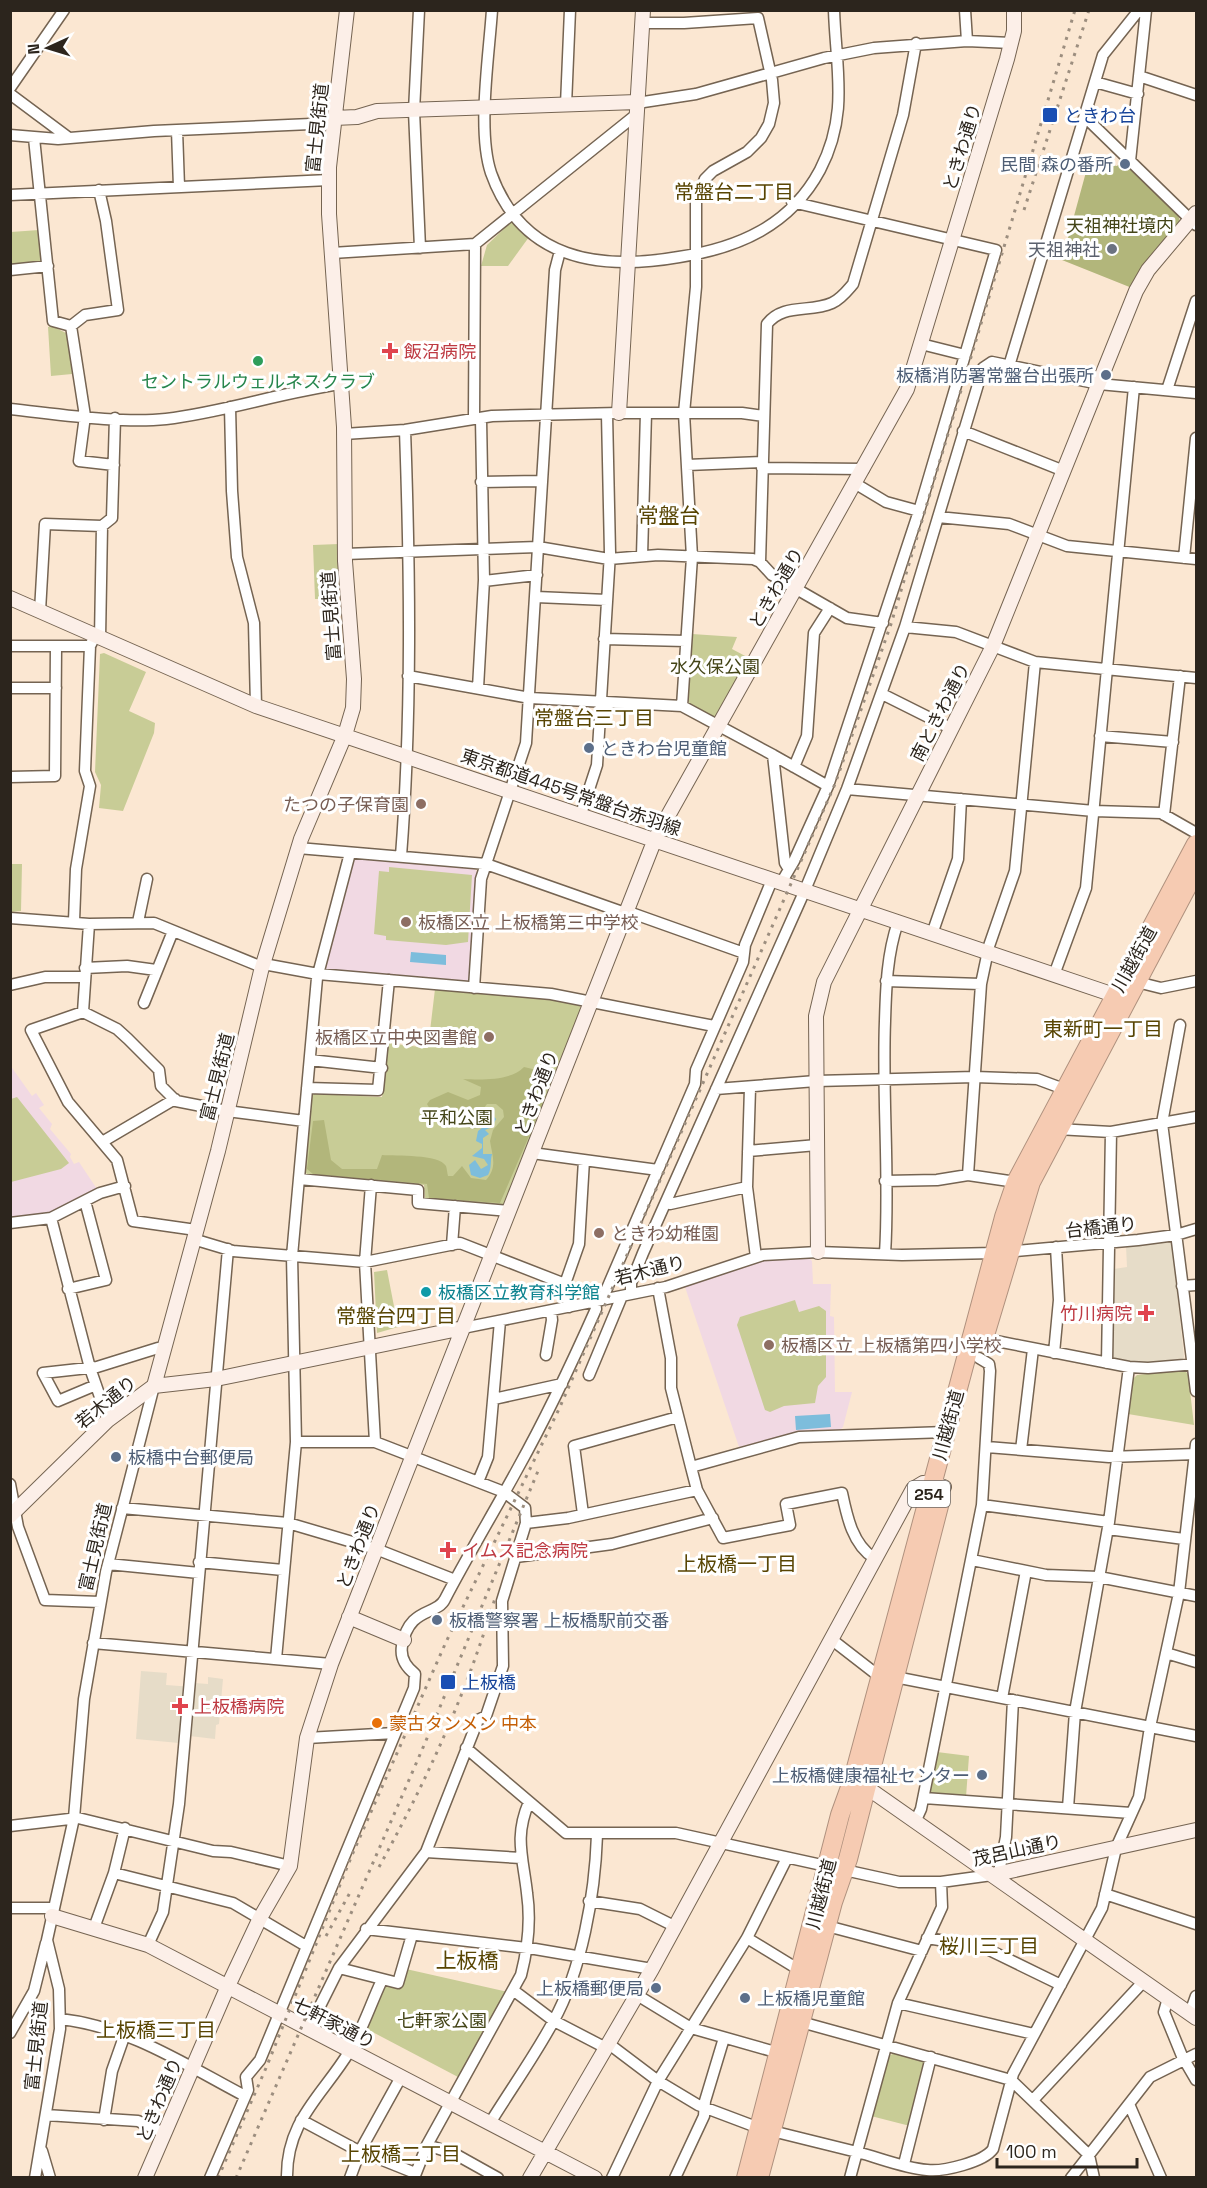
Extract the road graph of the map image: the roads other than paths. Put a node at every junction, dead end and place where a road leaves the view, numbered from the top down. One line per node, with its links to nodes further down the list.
1 (64, 10): 21 (street)
2 (346, 10): 30 (street, 富士見街道)
3 (419, 10): 28 (street)
4 (494, 10): 27 (street)
5 (570, 10): 25 (street)
6 (829, 10): 17 (street)
7 (834, 10): 17 (street)
8 (965, 10): 14 (street)
9 (1014, 10): 16 (street, ときわ通り)
10 (1146, 10): 13 (street)
11 (1136, 15): 13 (street); 20 (street)
12 (643, 17): 18 (street); 26 (street)
13 (1145, 22): 19 (street)
14 (967, 41): 15 (street); 16 (street)
15 (916, 43): 17 (street); 44 (street)
16 (1011, 44): 45 (street, ときわ通り)
17 (835, 56): 18 (street); 41 (street)
18 (771, 74): 26 (street); 50 (street)
19 (1139, 76): 23 (street); 24 (street)
20 (1095, 82): 23 (street); 29 (street)
21 (10, 88)
22 (10, 94): 34 (street)
23 (1138, 94): 35 (street)
24 (1197, 95)
25 (566, 105): 26 (street); 27 (street)
26 (637, 106): 42 (street); 51 (street)
27 (488, 108): 28 (street); 42 (street)
28 (414, 111): 30 (street); 47 (street)
29 (1085, 117): 35 (street); 58 (street)
30 (334, 121): 31 (street); 36 (street, 富士見街道)
31 (177, 130): 34 (street); 37 (street)
32 (10, 135): 33 (street)
33 (34, 138): 34 (street); 39 (street)
34 (69, 138)
35 (1130, 161): 43 (street)
36 (329, 180): 37 (street); 49 (street, 富士見街道)
37 (179, 187): 38 (street)
38 (99, 190): 39 (street); 55 (street)
39 (40, 192): 40 (street); 52 (street)
40 (10, 195)
41 (795, 203): 44 (street); 50 (street)
42 (514, 214): 46 (street); 48 (street); 51 (street)
43 (1194, 220): 60 (street, 南ときわ通り)
44 (870, 221): 45 (street); 71 (street)
45 (953, 240): 56 (street, ときわ通り); 57 (street)
46 (475, 244): 47 (street); 73 (street)
47 (420, 248): 49 (street)
48 (560, 251): 51 (street); 69 (street)
49 (332, 252): 59 (street, 富士見街道)
50 (697, 252): 51 (street); 68 (street)
51 (628, 261): 66 (street)
52 (48, 266): 53 (street); 55 (street)
53 (10, 270)
54 (1197, 301): 62 (street)
55 (71, 326): 70 (street)
56 (921, 344): 57 (street); 81 (street, ときわ通り)
57 (964, 355): 86 (street)
58 (1009, 366): 60 (street); 75 (street)
59 (341, 384): 64 (street); 76 (street, 富士見街道)
60 (1099, 384): 61 (street); 82 (street, 南ときわ通り)
61 (1134, 387): 62 (street); 93 (street)
62 (1167, 390): 63 (street)
63 (1197, 393)
64 (230, 407): 72 (street); 128 (street)
65 (10, 409): 70 (street)
66 (613, 413): 67 (street); 69 (street); 98 (street)
67 (646, 413): 68 (street); 95 (street)
68 (684, 413): 71 (street); 79 (street)
69 (545, 415): 73 (street); 83 (street)
70 (85, 416): 72 (street); 78 (street)
71 (764, 416): 80 (street)
72 (115, 418): 78 (street)
73 (478, 419): 74 (street); 84 (street)
74 (405, 430): 76 (street); 92 (street)
75 (963, 431): 82 (street); 87 (street)
76 (344, 434): 94 (street, 富士見街道)
77 (1197, 438): 97 (street)
78 (114, 465): 88 (street)
79 (687, 465): 80 (street); 96 (street)
80 (762, 465): 81 (street); 100 (street)
81 (864, 469): 85 (street, ときわ通り)
82 (1064, 471): 89 (street, 南ときわ通り)
83 (541, 481): 84 (street); 90 (street)
84 (481, 482): 91 (street)
85 (856, 484): 86 (street); 103 (street, ときわ通り)
86 (919, 511): 109 (street)
87 (938, 517): 89 (street); 110 (street)
88 (102, 526): 108 (street); 112 (street)
89 (1039, 535): 93 (street); 115 (street, 南ときわ通り)
90 (538, 547): 91 (street); 98 (street); 101 (street)
91 (484, 549): 92 (street); 102 (street)
92 (409, 552): 94 (street); 119 (street)
93 (1119, 552): 97 (street); 118 (street)
94 (345, 554): 132 (street, 富士見街道)
95 (642, 556): 96 (street); 98 (street)
96 (692, 557): 100 (street); 113 (street)
97 (1184, 558): 99 (street)
98 (609, 559): 106 (street)
99 (1197, 559)
100 (760, 562): 103 (street)
101 (537, 575): 102 (street); 104 (street)
102 (484, 581): 124 (street)
103 (796, 589): 107 (street); 130 (street, ときわ通り)
104 (536, 597): 106 (street); 126 (street)
105 (10, 598): 108 (street, 東京都道445号常盤台赤羽線)
106 (607, 600): 111 (street)
107 (830, 608): 109 (street); 137 (street)
108 (40, 611): 112 (street, 東京都道445号常盤台赤羽線)
109 (884, 623): 139 (street)
110 (905, 627): 115 (street); 125 (street)
111 (604, 639): 113 (street); 127 (street)
112 (95, 640): 116 (street); 128 (street, 東京都道445号常盤台赤羽線); 163 (street)
113 (686, 641): 129 (street)
114 (10, 646): 116 (street)
115 (993, 646): 117 (street); 131 (street, 南ときわ通り)
116 (56, 647): 123 (street)
117 (1035, 662): 118 (street); 144 (street)
118 (1107, 669): 120 (street); 133 (street)
119 (408, 676): 124 (street); 136 (street)
120 (1180, 676): 121 (street); 134 (street)
121 (1197, 678)
122 (10, 688): 123 (street)
123 (56, 688): 138 (street)
124 (478, 688): 126 (street)
125 (882, 694): 131 (street); 140 (street)
126 (530, 698): 127 (street); 141 (street)
127 (601, 701): 129 (street); 146 (street)
128 (256, 706): 132 (street, 東京都道445号常盤台赤羽線)
129 (682, 706): 130 (street)
130 (719, 724): 135 (street); 149 (street, ときわ通り)
131 (952, 729): 142 (street, 南ときわ通り)
132 (345, 735): 136 (street, 東京都道445号常盤台赤羽線); 151 (street, 富士見街道)
133 (1100, 736): 134 (street); 145 (street)
134 (1173, 742): 147 (street)
135 (773, 755): 137 (street); 155 (street)
136 (408, 756): 141 (street, 東京都道445号常盤台赤羽線); 153 (street)
137 (794, 767): 139 (street)
138 (10, 777)
139 (828, 786): 155 (street)
140 (847, 789): 142 (street); 159 (street)
141 (510, 791): 146 (street, 東京都道445号常盤台赤羽線); 154 (street)
142 (919, 794): 143 (street); 160 (street, 南ときわ通り)
143 (961, 798): 144 (street); 168 (street)
144 (1021, 805): 145 (street); 170 (street)
145 (1094, 811): 147 (street); 175 (street)
146 (581, 814): 149 (street, 東京都道445号常盤台赤羽線)
147 (1164, 815): 148 (street)
148 (1197, 833)
149 (654, 839): 158 (street, 東京都道445号常盤台赤羽線); 161 (street, ときわ通り)
150 (1197, 844): 177 (highway, 川越街道 / 254)
151 (298, 848): 152 (street); 171 (street, 富士見街道)
152 (350, 853): 153 (street); 174 (street)
153 (400, 856): 154 (street)
154 (486, 864): 161 (street); 182 (street)
155 (788, 868): 158 (street)
156 (1197, 870): 177 (highway, 川越街道 / 254)
157 (147, 879): 164 (street)
158 (777, 881): 159 (street, 東京都道445号常盤台赤羽線); 169 (street)
159 (805, 890): 160 (street, 東京都道445号常盤台赤羽線); 196 (street)
160 (860, 909): 165 (street, 東京都道445号常盤台赤羽線); 193 (street, 南ときわ通り)
161 (626, 912): 169 (street); 184 (street, ときわ通り)
162 (10, 918): 163 (street)
163 (74, 921): 166 (street)
164 (138, 922): 166 (street); 167 (street)
165 (898, 922): 168 (street, 東京都道445号常盤台赤羽線); 178 (street)
166 (89, 924): 173 (street)
167 (173, 931): 171 (street); 172 (street)
168 (932, 934): 170 (street, 東京都道445号常盤台赤羽線)
169 (744, 953): 188 (street)
170 (987, 953): 175 (street, 東京都道445号常盤台赤羽線); 180 (street)
171 (263, 965): 174 (street); 199 (street, 富士見街道)
172 (156, 970): 173 (street); 185 (street)
173 (85, 972): 181 (street); 186 (street)
174 (318, 974): 176 (street); 189 (street)
175 (1054, 975): 183 (street, 東京都道445号常盤台赤羽線)
176 (389, 980): 182 (street); 190 (street)
177 (1130, 980): 179 (street); 183 (highway, 川越街道 / 254)
178 (886, 981): 180 (street); 192 (street)
179 (1197, 981)
180 (981, 984): 191 (street)
181 (10, 985)
182 (474, 988): 184 (street)
183 (1121, 997): 197 (highway, 川越街道 / 254); 203 (highway, 川越街道 / 254)
184 (591, 1002): 188 (street); 208 (street, ときわ通り)
185 (144, 1003)
186 (83, 1012): 198 (street); 205 (street)
187 (1180, 1025): 202 (street)
188 (714, 1026): 210 (street)
189 (310, 1060): 190 (street); 194 (street)
190 (382, 1068): 194 (street)
191 (975, 1077): 192 (street); 197 (street); 211 (street)
192 (882, 1079): 193 (street); 213 (street)
193 (816, 1081): 195 (street); 206 (street, 南ときわ通り)
194 (307, 1088): 201 (street)
195 (750, 1088): 196 (street); 207 (street)
196 (716, 1089): 219 (street)
197 (1064, 1089): 214 (highway, 川越街道 / 254)
198 (175, 1099): 199 (street); 205 (street)
199 (227, 1111): 201 (street); 225 (street, 富士見街道)
200 (1197, 1118): 202 (street)
201 (304, 1121): 212 (street)
202 (1162, 1123): 204 (street); 226 (street)
203 (1057, 1129): 204 (street); 232 (highway, 川越街道 / 254)
204 (1112, 1132): 227 (street)
205 (102, 1142): 216 (street)
206 (817, 1145): 207 (street); 231 (street, 南ときわ通り)
207 (748, 1151): 217 (street)
208 (532, 1153): 209 (street); 221 (street, ときわ通り)
209 (584, 1160): 210 (street); 238 (street)
210 (658, 1170): 244 (street)
211 (968, 1175): 213 (street); 214 (street)
212 (299, 1179): 215 (street); 235 (street)
213 (885, 1181): 233 (street)
214 (1016, 1182): 232 (highway, 川越街道 / 254)
215 (371, 1185): 220 (street); 237 (street)
216 (124, 1186): 218 (street); 225 (street)
217 (747, 1187): 219 (street); 236 (street)
218 (85, 1201): 222 (street); 242 (street)
219 (666, 1202): 243 (street)
220 (455, 1206): 221 (street); 228 (street)
221 (509, 1211): 234 (street, ときわ通り)
222 (51, 1218): 223 (street); 242 (street)
223 (10, 1222)
224 (1197, 1228): 226 (street, 台橋通り)
225 (194, 1234): 230 (street); 251 (street, 富士見街道)
226 (1176, 1235): 227 (street, 台橋通り); 240 (street)
227 (1109, 1243): 229 (street, 台橋通り); 257 (street)
228 (452, 1245): 234 (street); 237 (street)
229 (1056, 1247): 232 (street, 台橋通り); 253 (street)
230 (228, 1249): 235 (street); 262 (street)
231 (818, 1252): 233 (street, 若木通り); 236 (street, 若木通り)
232 (1001, 1253): 233 (street, 若木通り); 249 (highway, 川越街道 / 254)
233 (885, 1254)
234 (492, 1255): 238 (street); 248 (street, ときわ通り)
235 (292, 1256): 237 (street); 256 (street)
236 (756, 1257): 241 (street, 若木通り)
237 (365, 1262): 250 (street)
238 (565, 1284): 245 (street)
239 (1197, 1285): 240 (street)
240 (1182, 1286): 258 (street)
241 (658, 1288): 243 (street, 若木通り); 268 (street)
242 (68, 1289): 260 (street)
243 (626, 1295): 244 (street, 若木通り); 261 (street)
244 (598, 1301): 245 (street, 若木通り); 263 (street)
245 (569, 1307): 246 (street, 若木通り)
246 (551, 1311): 247 (street, 若木通り); 254 (street)
247 (500, 1321): 248 (street, 若木通り); 267 (street)
248 (463, 1328): 250 (street, 若木通り); 276 (street, ときわ通り)
249 (978, 1337): 252 (street); 255 (highway, 川越街道 / 254); 270 (highway, 川越街道 / 254)
250 (370, 1347): 256 (street, 若木通り); 272 (street)
251 (164, 1349): 260 (street); 265 (street, 富士見街道)
252 (1033, 1349): 253 (street); 274 (street)
253 (1054, 1353): 257 (street)
254 (546, 1355)
255 (979, 1358): 273 (street); 281 (highway, 川越街道 / 254)
256 (294, 1363): 262 (street, 若木通り); 271 (street)
257 (1107, 1363): 259 (street)
258 (1195, 1365): 259 (street); 266 (street)
259 (1130, 1367): 277 (street)
260 (90, 1368): 264 (street); 264 (street)
261 (589, 1375)
262 (216, 1379): 265 (street, 若木通り); 288 (street)
263 (562, 1384): 267 (street); 283 (street)
264 (96, 1385): 269 (street)
265 (154, 1386): 269 (street, 若木通り); 285 (street, 富士見街道)
266 (1197, 1391)
267 (494, 1399): 279 (street)
268 (678, 1417): 278 (street); 287 (street)
269 (108, 1420): 286 (street, 若木通り)
270 (946, 1432): 278 (street); 281 (highway, 川越街道 / 254)
271 (296, 1442): 272 (street); 290 (street)
272 (375, 1442): 276 (street)
273 (987, 1447): 274 (street); 284 (street)
274 (1021, 1450): 277 (street)
275 (1196, 1451): 277 (street); 293 (street)
276 (412, 1456): 279 (street); 294 (street, ときわ通り)
277 (1117, 1457): 292 (street)
278 (691, 1467): 282 (street)
279 (478, 1482): 283 (street)
280 (10, 1484): 286 (street)
281 (938, 1485): 296 (street); 316 (highway, 川越街道 / 254)
282 (697, 1490): 287 (street); 289 (street)
283 (504, 1492): 291 (street); 303 (street)
284 (982, 1504): 292 (street); 297 (street)
285 (122, 1508): 288 (street); 298 (street, 富士見街道)
286 (13, 1514): 306 (street)
287 (583, 1514): 291 (street)
288 (204, 1516): 290 (street); 299 (street)
289 (713, 1518): 295 (street); 296 (street)
290 (288, 1523): 294 (street); 300 (street)
291 (526, 1523): 295 (street)
292 (1108, 1526): 293 (street); 302 (street)
293 (1184, 1539): 304 (street)
294 (376, 1549): 303 (street); 307 (street, ときわ通り)
295 (516, 1557): 324 (street)
296 (874, 1558): 308 (street)
297 (972, 1560): 301 (street); 317 (street)
298 (108, 1564): 299 (street); 306 (street, 富士見街道)
299 (199, 1568): 300 (street); 311 (street)
300 (283, 1570): 313 (street)
301 (1026, 1572): 302 (street); 318 (street)
302 (1099, 1577): 304 (street); 319 (street)
303 (455, 1580): 309 (street)
304 (1179, 1593): 305 (street); 312 (street)
305 (1197, 1596)
306 (100, 1602): 310 (street, 富士見街道)
307 (350, 1617): 309 (street); 315 (street, ときわ通り)
308 (831, 1639): 316 (street); 338 (street)
309 (404, 1640): 321 (street)
310 (93, 1643): 311 (street); 331 (street, 富士見街道)
311 (191, 1652): 313 (street); 337 (street)
312 (1166, 1653): 314 (street); 320 (street)
313 (276, 1659): 315 (street)
314 (1197, 1662)
315 (331, 1664): 323 (street, ときわ通り)
316 (888, 1677): 317 (street); 325 (highway, 川越街道 / 254)
317 (946, 1687): 318 (street); 326 (street)
318 (1007, 1699): 319 (street); 328 (street)
319 (1075, 1712): 320 (street); 329 (street)
320 (1150, 1727): 322 (street); 330 (street)
321 (394, 1733): 323 (street); 365 (street)
322 (1197, 1736)
323 (307, 1738): 343 (street, ときわ通り)
324 (466, 1748): 327 (street, 茂呂山通り); 340 (street)
325 (859, 1781): 332 (street); 344 (highway, 川越街道 / 254)
326 (924, 1797): 328 (street); 332 (street)
327 (529, 1802): 336 (street, 茂呂山通り); 341 (street)
328 (1008, 1803): 329 (street); 346 (street)
329 (1068, 1808): 330 (street)
330 (1131, 1813): 339 (street)
331 (74, 1818): 333 (street); 334 (street); 352 (street, 富士見街道)
332 (916, 1820): 346 (street)
333 (10, 1826)
334 (125, 1828): 337 (street); 345 (street)
335 (1197, 1830): 339 (street, 茂呂山通り)
336 (597, 1835): 338 (street, 茂呂山通り); 350 (street)
337 (175, 1841): 343 (street); 348 (street)
338 (720, 1842): 342 (street, 茂呂山通り); 356 (street)
339 (1116, 1848): 346 (street, 茂呂山通り); 349 (street)
340 (426, 1852): 341 (street); 358 (street)
341 (521, 1858): 366 (street)
342 (787, 1858): 344 (street, 茂呂山通り); 360 (street)
343 (290, 1866): 353 (street, ときわ通り)
344 (836, 1867): 347 (street, 茂呂山通り); 355 (highway, 川越街道 / 254); 371 (highway, 川越街道 / 254)
345 (114, 1873): 348 (street); 357 (street)
346 (996, 1873): 347 (street, 茂呂山通り); 363 (street)
347 (941, 1882): 361 (street)
348 (166, 1888): 353 (street); 364 (street)
349 (1105, 1894): 354 (street); 363 (street)
350 (590, 1901): 356 (street); 368 (street)
351 (10, 1908): 352 (street)
352 (52, 1912): 357 (street, 七軒家通り); 362 (street, 富士見街道)
353 (260, 1918): 365 (street); 375 (street, ときわ通り)
354 (1197, 1924)
355 (827, 1926): 367 (street); 385 (highway, 川越街道 / 254)
356 (676, 1927): 370 (street)
357 (94, 1928): 364 (street, 七軒家通り)
358 (366, 1929): 359 (street); 369 (street)
359 (412, 1935): 366 (street); 372 (street)
360 (747, 1938): 371 (street); 386 (street)
361 (927, 1938): 367 (street); 374 (street)
362 (47, 1940): 383 (street, 富士見街道); 388 (street)
363 (1085, 1940): 373 (street); 374 (street)
364 (148, 1945): 375 (street, 七軒家通り)
365 (306, 1946): 381 (street)
366 (528, 1948): 368 (street); 376 (street)
367 (922, 1951): 380 (street)
368 (578, 1956): 370 (street); 384 (street)
369 (339, 1968): 372 (street); 387 (street)
370 (652, 1969): 377 (street)
371 (801, 1971): 395 (highway, 川越街道 / 254)
372 (382, 1980): 394 (street)
373 (1144, 1981): 379 (street); 405 (street)
374 (1060, 1985): 390 (street)
375 (228, 1986): 381 (street, 七軒家通り); 399 (street, ときわ通り)
376 (513, 1990): 384 (street); 406 (street)
377 (637, 1995): 386 (street); 392 (street)
378 (1197, 1996): 382 (street)
379 (1168, 1998): 382 (street); 398 (street)
380 (898, 2003): 390 (street); 393 (street)
381 (277, 2014): 387 (street, 七軒家通り); 404 (street)
382 (1193, 2016)
383 (60, 2019): 389 (street); 409 (street, 富士見街道)
384 (554, 2021): 392 (street); 412 (street)
385 (801, 2022): 393 (street); 413 (highway, 川越街道 / 254)
386 (691, 2028): 391 (street); 403 (street)
387 (309, 2030): 394 (street, 七軒家通り)
388 (10, 2033)
389 (125, 2034): 399 (street); 410 (street)
390 (1034, 2034): 401 (street)
391 (724, 2038): 395 (street); 408 (street)
392 (608, 2046): 403 (street); 418 (street)
393 (887, 2046): 397 (street); 419 (street)
394 (350, 2051): 400 (street, 七軒家通り); 411 (street)
395 (779, 2054): 413 (highway, 川越街道 / 254)
396 (1197, 2054): 398 (street)
397 (931, 2057): 401 (street); 421 (street)
398 (1184, 2061): 402 (street); 407 (street)
399 (192, 2069): 404 (street); 414 (street, ときわ通り)
400 (401, 2077): 406 (street, 七軒家通り); 417 (street)
401 (1011, 2080): 405 (street); 422 (street)
402 (1197, 2080)
403 (658, 2081): 408 (street); 434 (street)
404 (245, 2096): 428 (street)
405 (1033, 2100): 420 (street)
406 (451, 2103): 412 (street, 七軒家通り); 415 (street)
407 (1129, 2104): 420 (street); 442 (street)
408 (705, 2109): 413 (street); 435 (street)
409 (46, 2115): 410 (street); 416 (street, 富士見街道)
410 (104, 2120): 414 (street)
411 (301, 2120): 417 (street); 429 (street)
412 (490, 2123): 418 (street, 七軒家通り)
413 (765, 2129): 419 (street); 436 (highway, 川越街道 / 254); 437 (highway, 川越街道 / 254)
414 (164, 2133): 427 (street, ときわ通り)
415 (427, 2145): 424 (street); 431 (street)
416 (41, 2148): 425 (street, 富士見街道); 426 (street)
417 (360, 2151): 424 (street); 430 (street)
418 (544, 2151): 432 (street); 433 (street, 七軒家通り)
419 (857, 2152): 421 (street); 438 (street)
420 (1089, 2155): 440 (street); 441 (street)
421 (904, 2164): 423 (street)
422 (960, 2165): 423 (street); 439 (street)
423 (927, 2174)
424 (415, 2175)
425 (35, 2178)
426 (50, 2178)
427 (145, 2178)
428 (210, 2178)
429 (287, 2178)
430 (350, 2178)
431 (498, 2178)
432 (530, 2178)
433 (595, 2178)
434 (612, 2178)
435 (675, 2178)
436 (746, 2178)
437 (759, 2178)
438 (850, 2178)
439 (963, 2178)
440 (1071, 2178)
441 (1094, 2178)
442 (1161, 2178)

